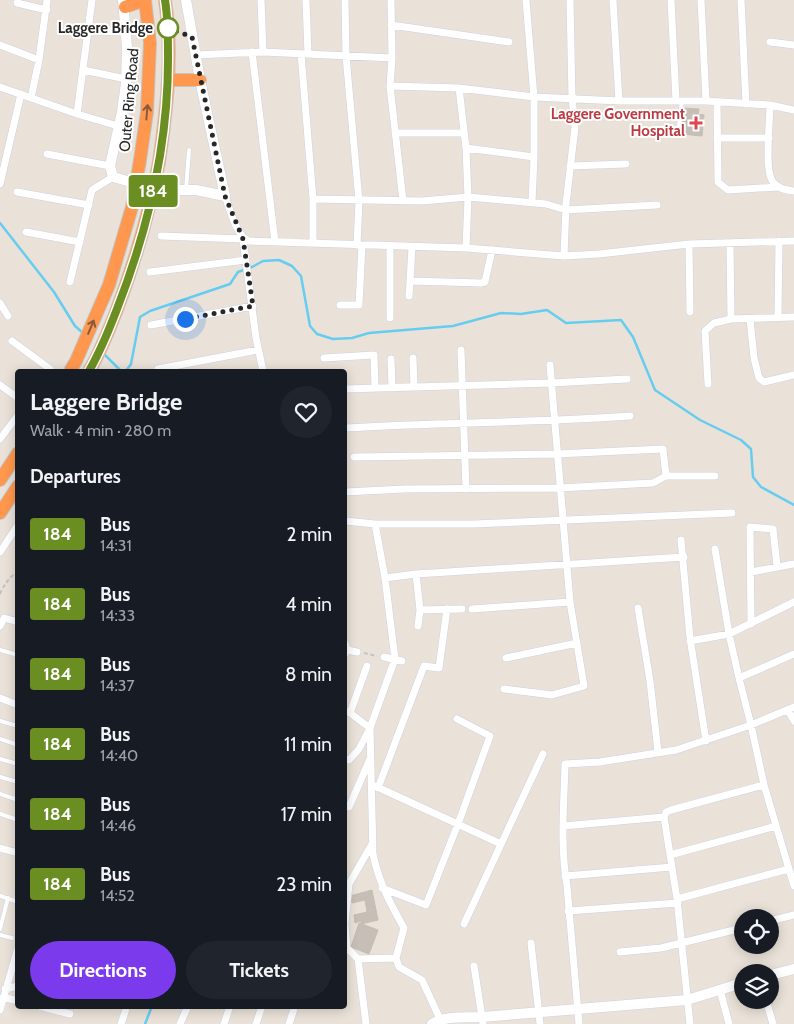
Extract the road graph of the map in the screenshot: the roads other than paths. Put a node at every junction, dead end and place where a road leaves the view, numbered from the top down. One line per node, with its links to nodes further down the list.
1 (47, 0): 18 (street)
2 (92, 0): 20 (street)
3 (145, 0): 17 (highway); 120 (highway, Outer Ring Road, one-way to 3, bridge)
4 (165, 0): 35 (highway)
5 (186, 0): 29 (street)
6 (261, 0): 27 (street)
7 (306, 0): 28 (street)
8 (345, 0): 30 (street)
9 (391, 0): 19 (street)
10 (526, 0): 41 (street)
11 (570, 0): 43 (street)
12 (613, 0): 44 (street)
13 (671, 0): 45 (street)
14 (701, 0): 46 (street)
15 (741, 0): 48 (street)
16 (17, 3): 18 (street)
17 (124, 3): 21 (street)
18 (47, 10): 32 (street)
19 (391, 25): 22 (street); 31 (street)
20 (88, 31): 21 (street); 33 (street)
21 (126, 32): 34 (street)
22 (508, 42)
23 (770, 42): 25 (street)
24 (0, 44): 32 (street)
25 (794, 45)
26 (252, 52): 27 (street); 29 (street); 86 (street)
27 (263, 52): 28 (street)
28 (305, 54): 30 (street); 73 (street)
29 (196, 56): 36 (street)
30 (346, 56): 31 (street); 74 (street)
31 (392, 58): 37 (street)
32 (39, 60): 42 (street)
33 (83, 70): 34 (street); 51 (street)
34 (126, 79): 52 (street)
35 (168, 80): 36 (highway); 121 (highway, bridge)
36 (200, 80): 71 (street)
37 (390, 86): 39 (street); 53 (street)
38 (0, 87): 40 (street)
39 (459, 88): 41 (street); 54 (street)
40 (21, 94): 42 (street); 66 (street)
41 (534, 97): 43 (street); 61 (street)
42 (32, 98): 51 (street)
43 (572, 98): 44 (street); 64 (street)
44 (620, 101): 45 (street)
45 (679, 101): 46 (street); 55 (lane)
46 (706, 101): 47 (street)
47 (717, 102): 48 (street); 56 (street)
48 (746, 104): 49 (street)
49 (770, 105): 50 (street); 57 (street)
50 (794, 110)
51 (77, 114): 52 (street)
52 (118, 126): 63 (street)
53 (394, 133): 54 (street); 75 (street)
54 (464, 133): 58 (street)
55 (678, 134)
56 (717, 138): 57 (street); 67 (street)
57 (769, 138): 67 (street)
58 (466, 148): 61 (street); 72 (street)
59 (189, 150): 68 (lane)
60 (47, 154): 63 (street)
61 (534, 157): 76 (street)
62 (626, 164): 64 (street)
63 (110, 166): 65 (street)
64 (570, 166): 79 (street)
65 (113, 177): 68 (street); 77 (street)
66 (0, 184)
67 (778, 187): 69 (street)
68 (186, 190): 71 (street)
69 (794, 191)
70 (17, 192): 77 (street)
71 (225, 196): 82 (street)
72 (468, 197): 75 (street); 76 (street); 93 (street)
73 (313, 199): 74 (street); 87 (street)
74 (359, 201): 75 (street); 90 (street)
75 (403, 201)
76 (532, 202): 79 (street)
77 (89, 205): 85 (street)
78 (657, 205): 79 (street)
79 (566, 210): 95 (street)
80 (26, 232): 85 (street)
81 (161, 236): 82 (street)
82 (243, 239): 86 (street); 96 (street)
83 (779, 241): 84 (street); 88 (street); 106 (street)
84 (794, 241)
85 (80, 242): 99 (street)
86 (276, 242): 87 (street)
87 (313, 243): 90 (street)
88 (730, 243): 89 (street); 109 (street)
89 (689, 244): 95 (street); 104 (street)
90 (360, 245): 91 (street); 102 (street)
91 (390, 246): 92 (street); 108 (street)
92 (412, 247): 93 (street); 98 (street)
93 (466, 248): 94 (street)
94 (492, 250): 95 (street); 98 (street)
95 (564, 256)
96 (246, 261): 97 (street); 103 (street)
97 (150, 272)
98 (410, 281): 100 (street)
99 (70, 282)
100 (409, 296)
101 (0, 303): 105 (street)
102 (340, 305)
103 (253, 306): 111 (street); 113 (street)
104 (690, 312)
105 (8, 316)
106 (778, 317): 107 (street); 110 (street)
107 (794, 317)
108 (390, 318)
109 (731, 319): 110 (street); 127 (street)
110 (750, 319): 124 (street)
111 (151, 325)
112 (12, 342): 119 (street)
113 (258, 350): 122 (street); 123 (street)
114 (461, 350): 129 (street)
115 (324, 358): 131 (street)
116 (413, 358): 130 (street)
117 (391, 359): 132 (street)
118 (550, 365): 126 (street)
119 (50, 369)
120 (71, 369)
121 (90, 369)
122 (158, 369)
123 (263, 369)
124 (794, 375)
125 (626, 379): 126 (street)
126 (551, 384): 129 (street); 137 (street)
127 (708, 384)
128 (0, 385): 134 (street)
129 (462, 385): 130 (street); 138 (street)
130 (414, 387): 132 (street)
131 (375, 388): 132 (street); 133 (street)
132 (392, 388)
133 (347, 389)
134 (15, 396)
135 (630, 416): 137 (street)
136 (15, 419): 140 (street)
137 (555, 421): 138 (street); 141 (street)
138 (464, 422): 139 (street); 142 (street)
139 (347, 428)
140 (0, 439)
141 (557, 454): 142 (street); 145 (street); 148 (street)
142 (465, 456): 143 (street); 149 (street)
143 (354, 457)
144 (15, 458): 147 (highway)
145 (666, 476): 146 (street); 148 (street)
146 (715, 476)
147 (0, 480)
148 (559, 488): 149 (street); 155 (street)
149 (466, 489): 151 (street)
150 (15, 490): 152 (highway)
151 (347, 492)
152 (0, 513)
153 (732, 513): 155 (street)
154 (347, 521): 156 (street)
155 (562, 521): 156 (street); 162 (street)
156 (376, 524): 167 (street)
157 (15, 530): 160 (street)
158 (681, 540): 161 (street)
159 (715, 549): 179 (street)
160 (0, 552)
161 (684, 557): 162 (street); 180 (street)
162 (566, 564): 166 (street); 168 (street)
163 (794, 564): 164 (street)
164 (777, 566): 165 (street); 165 (street)
165 (751, 572): 176 (street)
166 (416, 574): 167 (street); 172 (street)
167 (385, 578): 189 (street)
168 (570, 602): 171 (street); 181 (street)
169 (794, 602): 176 (street)
170 (638, 608): 206 (street)
171 (472, 609)
172 (420, 610): 173 (street); 178 (street)
173 (447, 610): 174 (street); 215 (street)
174 (462, 610)
175 (15, 621): 177 (street)
176 (751, 624): 179 (street)
177 (0, 626)
178 (418, 626)
179 (729, 634): 180 (street); 191 (street)
180 (690, 641): 204 (street)
181 (577, 643): 188 (street); 192 (street)
182 (347, 649): 184 (street)
183 (0, 650): 185 (lane)
184 (357, 652)
185 (15, 654)
186 (794, 654): 191 (street)
187 (384, 657): 189 (street)
188 (506, 658)
189 (399, 660): 202 (street)
190 (367, 666): 196 (street)
191 (739, 678): 201 (street)
192 (504, 689)
193 (0, 698): 194 (street)
194 (15, 704)
195 (791, 709): 199 (street); 201 (street)
196 (347, 712): 202 (street)
197 (457, 719): 222 (street)
198 (0, 721): 200 (lane)
199 (794, 721)
200 (15, 725)
201 (751, 725): 204 (street); 214 (street)
202 (370, 728): 208 (street); 210 (street)
203 (0, 739): 205 (lane)
204 (706, 741): 206 (street)
205 (15, 744)
206 (658, 752): 223 (street)
207 (543, 754): 226 (street)
208 (371, 757): 215 (street); 218 (street)
209 (0, 759): 211 (lane)
210 (347, 760)
211 (15, 763)
212 (0, 777): 213 (lane)
213 (15, 781)
214 (764, 785): 220 (street); 224 (street)
215 (375, 786): 222 (street); 225 (street)
216 (0, 794): 217 (lane)
217 (15, 799)
218 (347, 806)
219 (0, 814): 221 (lane)
220 (664, 817): 223 (street); 229 (street)
221 (15, 819)
222 (458, 824): 226 (street); 234 (street)
223 (563, 826): 232 (street)
224 (776, 826): 229 (street); 231 (street)
225 (373, 842): 234 (street); 239 (street)
226 (501, 844): 243 (street)
227 (0, 848): 228 (street)
228 (15, 852)
229 (670, 855): 230 (street)
230 (672, 867): 232 (street); 238 (street)
231 (789, 869): 233 (street); 238 (street)
232 (565, 876): 240 (street)
233 (794, 886)
234 (382, 888): 253 (street)
235 (0, 896): 236 (lane)
236 (8, 898): 237 (lane); 244 (lane)
237 (15, 901)
238 (678, 901): 240 (street); 250 (street)
239 (347, 904)
240 (568, 911): 271 (street)
241 (794, 915): 242 (street)
242 (779, 919)
243 (464, 924)
244 (0, 929)
245 (734, 930): 250 (street)
246 (0, 935): 247 (lane)
247 (12, 938)
248 (347, 940): 254 (street)
249 (531, 943): 274 (street)
250 (682, 944): 251 (street); 264 (street)
251 (620, 952)
252 (15, 957): 260 (street)
253 (396, 958): 254 (street); 277 (street)
254 (358, 959): 283 (street)
255 (474, 966): 276 (street)
256 (794, 969): 257 (street)
257 (779, 973)
258 (734, 986): 261 (street)
259 (15, 987): 260 (street)
260 (5, 989): 262 (street)
261 (720, 990): 264 (street); 287 (street)
262 (3, 997): 263 (street); 273 (street)
263 (15, 1000)
264 (687, 1000): 271 (street); 286 (street)
265 (50, 1009): 275 (street)
266 (126, 1009): 278 (street)
267 (187, 1009): 279 (street)
268 (229, 1009): 280 (street)
269 (261, 1009): 281 (street)
270 (294, 1009): 282 (street)
271 (577, 1009): 274 (street); 285 (street)
272 (769, 1009): 288 (street)
273 (0, 1010)
274 (539, 1012): 276 (street); 284 (street)
275 (70, 1014)
276 (483, 1021): 277 (street)
277 (437, 1022)
278 (121, 1024)
279 (180, 1024)
280 (224, 1024)
281 (256, 1024)
282 (289, 1024)
283 (366, 1024)
284 (540, 1024)
285 (579, 1024)
286 (690, 1024)
287 (729, 1024)
288 (773, 1024)

